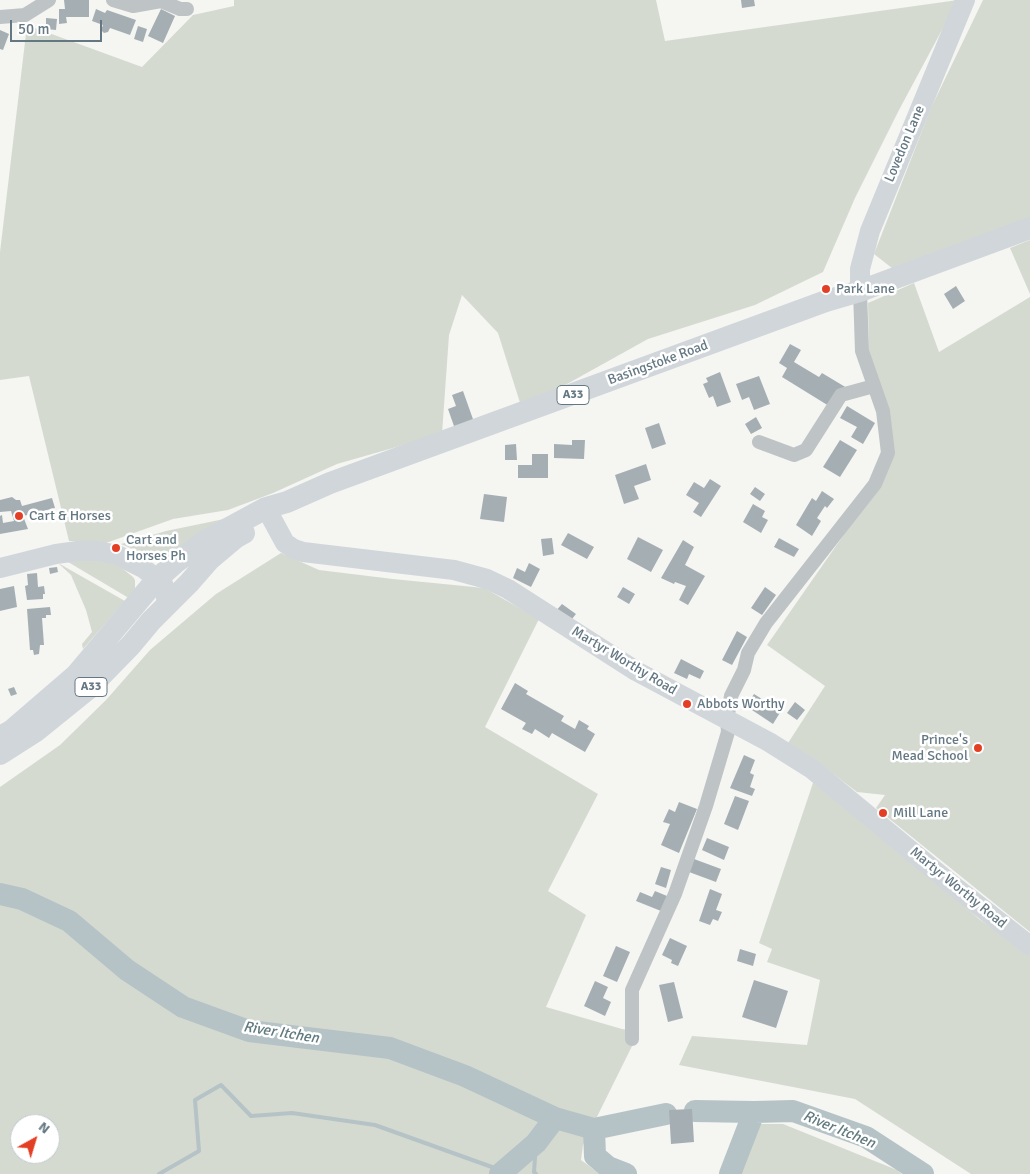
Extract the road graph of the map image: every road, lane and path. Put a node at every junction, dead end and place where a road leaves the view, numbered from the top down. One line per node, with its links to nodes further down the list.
1 (49, 0): 5 (street)
2 (113, 0): 4 (street)
3 (965, 0): 7 (main road, Lovedon Lane)
4 (187, 9)
5 (0, 16)
6 (1030, 228): 7 (main road, Basingstoke Road / A33)
7 (860, 291): 8 (street); 10 (main road, Basingstoke Road / A33)
8 (874, 386): 9 (street); 15 (street)
9 (760, 442)
10 (275, 510): 11 (main road, Basingstoke Road / A33); 13 (main road, Basingstoke Road / A33); 15 (main road, Martyr Worthy Road)
11 (210, 558): 13 (main road); 14 (main road, Basingstoke Road / A33)
12 (0, 568): 13 (main road)
13 (158, 580): 14 (main road); 16 (main road, A33)
14 (167, 604): 17 (main road, A33)
15 (727, 720): 18 (main road, Martyr Worthy Road); 19 (street)
16 (0, 737)
17 (0, 754)
18 (1030, 946)
19 (632, 1039)

